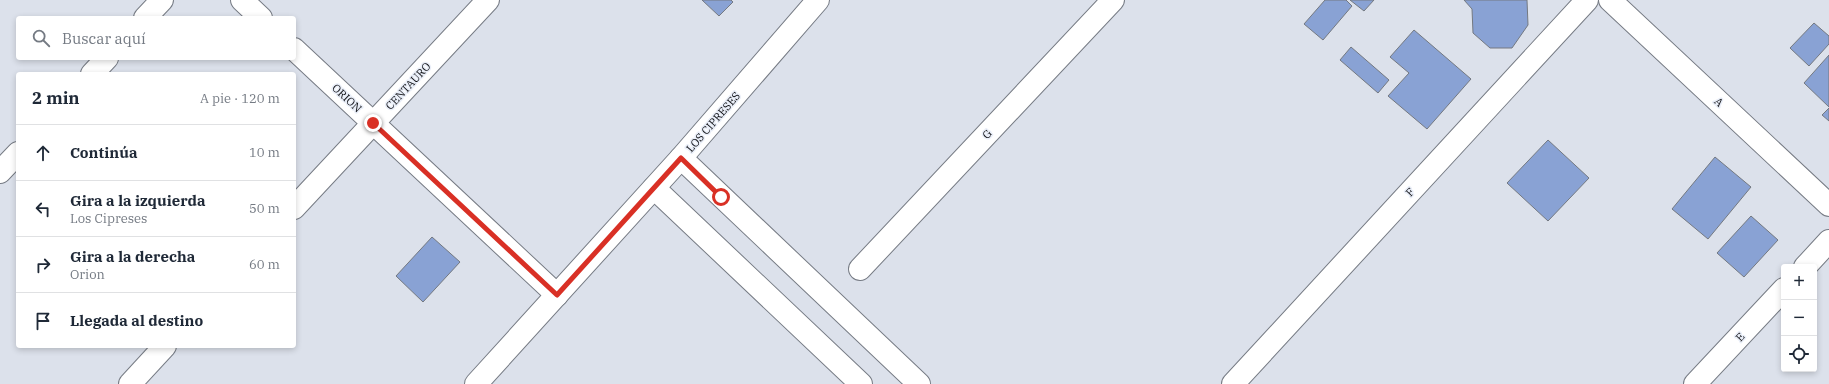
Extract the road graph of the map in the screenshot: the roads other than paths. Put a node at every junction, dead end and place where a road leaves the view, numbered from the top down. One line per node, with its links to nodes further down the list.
1 (162, 0): 8 (street)
2 (242, 0): 9 (street)
3 (488, 0): 13 (street, CENTAURO)
4 (818, 0): 15 (street, LOS CIPRESES)
5 (1113, 0): 22 (street, G)
6 (1587, 0): 30 (street, F)
7 (1610, 0): 18 (street, A)
8 (147, 16)
9 (259, 16)
10 (296, 51): 13 (street, ORION)
11 (105, 60): 12 (street)
12 (94, 72)
13 (373, 123): 19 (street, CENTAURO); 24 (street, ORION)
14 (16, 155): 16 (street)
15 (681, 158): 17 (street, LOS CIPRESES); 29 (street)
16 (0, 172)
17 (654, 188): 24 (street, LOS CIPRESES); 28 (street)
18 (1829, 205)
19 (296, 206)
20 (1829, 241): 21 (street)
21 (1808, 264)
22 (860, 269)
23 (1781, 292): 31 (street, E)
24 (557, 295): 27 (street, LOS CIPRESES)
25 (163, 348): 26 (street)
26 (130, 384)
27 (476, 384)
28 (861, 384)
29 (920, 384)
30 (1233, 384)
31 (1695, 384)

